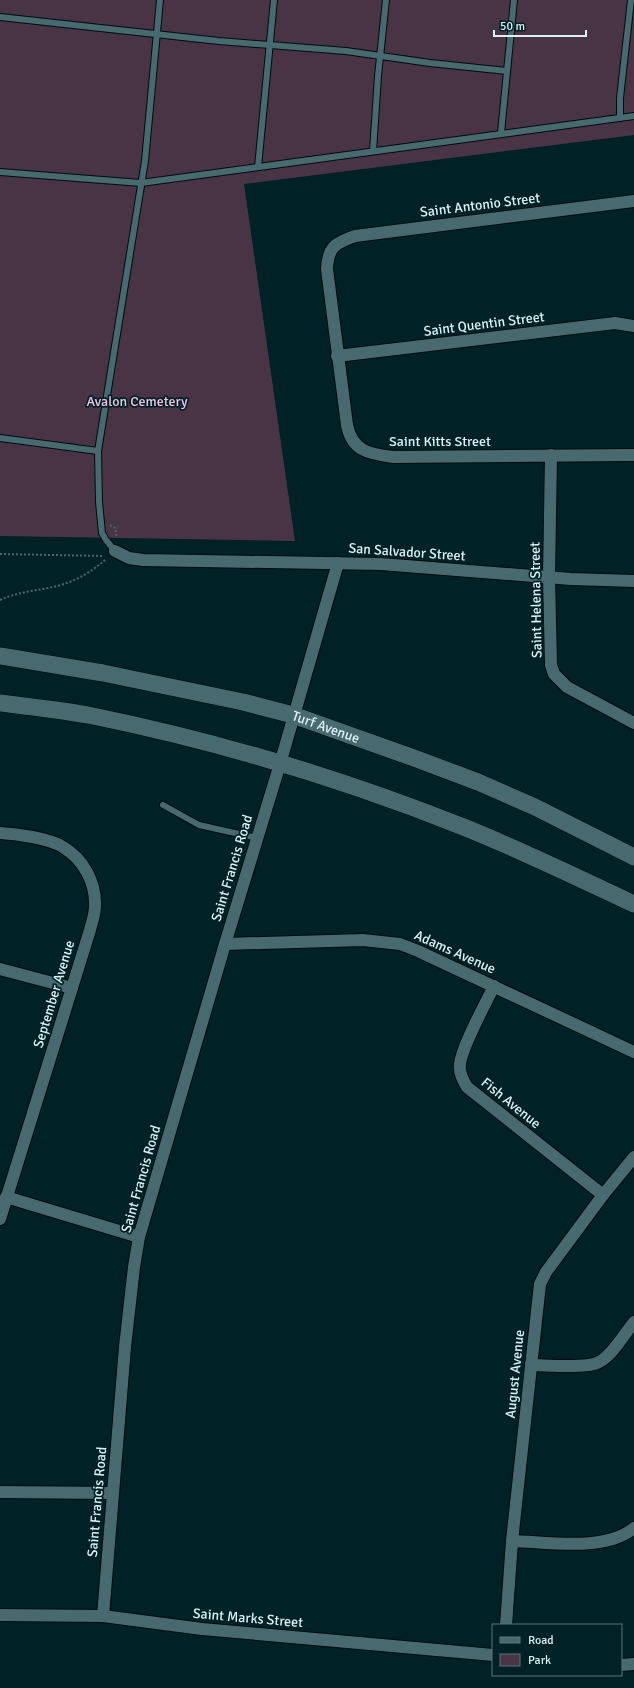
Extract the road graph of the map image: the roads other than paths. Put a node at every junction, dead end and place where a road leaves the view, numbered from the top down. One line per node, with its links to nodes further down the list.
1 (160, 0): 7 (lane)
2 (274, 0): 8 (lane)
3 (386, 0): 9 (lane)
4 (514, 0): 10 (lane)
5 (630, 0): 12 (lane)
6 (0, 17): 7 (lane)
7 (157, 34): 8 (lane); 17 (lane)
8 (270, 45): 9 (lane); 15 (lane)
9 (380, 55): 10 (lane); 14 (lane)
10 (507, 71): 13 (lane)
11 (634, 116): 12 (lane)
12 (620, 118): 13 (lane)
13 (501, 133): 14 (lane)
14 (373, 151): 15 (lane)
15 (258, 167): 17 (lane)
16 (0, 172): 17 (lane)
17 (141, 183): 23 (lane)
18 (634, 200): 19 (street, Saint Antonio Street)
19 (332, 247): 21 (street, Saint Kitts Street)
20 (634, 326): 21 (street, Saint Quentin Street)
21 (337, 356): 24 (street, Saint Kitts Street)
22 (0, 438): 23 (lane)
23 (98, 451): 26 (lane)
24 (551, 455): 25 (street, Saint Kitts Street); 28 (street, Saint Helena Street)
25 (634, 455)
26 (115, 551): 27 (street)
27 (338, 562): 28 (street, San Salvador Street); 32 (street, San Salvador Street)
28 (549, 577): 29 (street, San Salvador Street); 33 (street, Saint Helena Street)
29 (634, 581)
30 (0, 656): 32 (main road, Turf Avenue)
31 (0, 703): 34 (main road)
32 (293, 715): 34 (street, San Salvador Street); 38 (main road, Turf Avenue)
33 (634, 723)
34 (280, 764): 37 (street, Saint Francis Road); 39 (main road)
35 (163, 805): 37 (lane)
36 (0, 833): 43 (street, September Avenue)
37 (257, 838): 40 (street, Saint Francis Road)
38 (634, 857)
39 (634, 904)
40 (225, 944): 42 (street, Adams Avenue); 49 (street, Saint Francis Road)
41 (0, 969): 43 (street)
42 (494, 986): 44 (street, Adams Avenue); 46 (street, Fish Avenue)
43 (72, 988): 47 (street, September Avenue)
44 (634, 1052)
45 (634, 1157): 46 (street, August Avenue)
46 (602, 1195): 51 (street, August Avenue)
47 (6, 1197): 48 (street, September Avenue); 49 (street)
48 (0, 1219)
49 (139, 1237): 53 (street, Saint Francis Road)
50 (634, 1322): 51 (street)
51 (531, 1365): 55 (street, August Avenue)
52 (0, 1492): 53 (street)
53 (113, 1493): 57 (street, Saint Francis Road)
54 (634, 1528): 55 (street)
55 (512, 1541): 58 (street, August Avenue)
56 (0, 1615): 57 (street, Saint Marks Street)
57 (103, 1616): 59 (street, Saint Marks Street)
58 (506, 1624)
59 (492, 1655)
60 (634, 1664): 61 (street)
61 (622, 1665)

